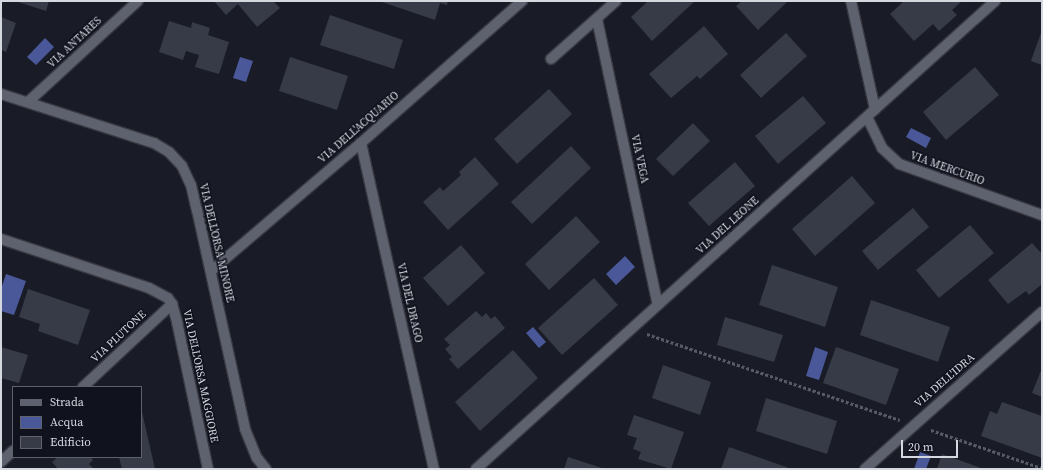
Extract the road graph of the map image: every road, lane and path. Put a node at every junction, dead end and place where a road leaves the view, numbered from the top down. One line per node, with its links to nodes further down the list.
1 (138, 1): 9 (street, VIA ANTARES)
2 (522, 1): 12 (street, VIA DELL'ACQUARIO)
3 (616, 1): 6 (street)
4 (851, 1): 10 (street)
5 (995, 1): 10 (street, VIA DEL LEONE)
6 (597, 19): 7 (street); 17 (street, VIA VEGA)
7 (551, 60)
8 (1, 94): 9 (street, VIA DELL'ORSA MINORE)
9 (28, 102): 15 (street, VIA DELL'ORSA MINORE)
10 (875, 109): 11 (street, VIA DEL LEONE)
11 (867, 117): 13 (street, VIA MERCURIO); 17 (street, VIA DEL LEONE)
12 (361, 143): 15 (street, VIA DELL'ACQUARIO); 27 (street, VIA DEL DRAGO)
13 (1042, 215)
14 (1, 239): 16 (street, VIA DELL'ORSA MAGGIORE)
15 (211, 271): 26 (street, VIA DELL'ORSA MINORE)
16 (172, 304): 20 (street, VIA PLUTONE); 25 (street, VIA DELL'ORSA MAGGIORE)
17 (658, 305): 19 (street, VIA DEL LEONE)
18 (1042, 312): 21 (street, VIA DELL'IDRA)
19 (632, 329): 21 (path); 28 (street, VIA DEL LEONE)
20 (84, 386)
21 (914, 425): 24 (path); 29 (street, VIA DELL'IDRA)
22 (12, 452): 23 (street)
23 (1, 462)
24 (1042, 468)
25 (208, 469)
26 (266, 469)
27 (434, 469)
28 (476, 469)
29 (865, 469)

